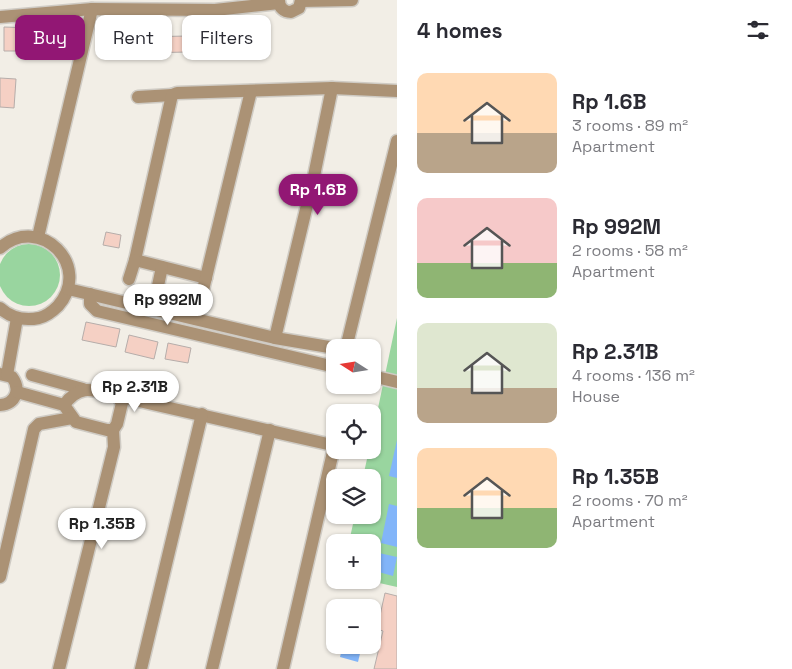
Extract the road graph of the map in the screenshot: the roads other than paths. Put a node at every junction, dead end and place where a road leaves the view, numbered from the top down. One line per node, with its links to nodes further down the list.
1 (301, 0): 2 (street); 3 (street)
2 (352, 0)
3 (279, 1): 4 (street)
4 (92, 9): 5 (street); 12 (street)
5 (0, 17)
6 (332, 88): 7 (street); 8 (street); 24 (street)
7 (251, 91): 9 (street); 16 (street)
8 (397, 91)
9 (172, 95): 10 (street); 14 (street)
10 (138, 96)
11 (397, 141): 25 (street)
12 (38, 237): 13 (street); 18 (street)
13 (0, 248)
14 (135, 260): 15 (street); 17 (street)
15 (162, 267): 16 (street); 21 (street)
16 (206, 278): 23 (street)
17 (129, 279)
18 (68, 288): 19 (street); 22 (street)
19 (90, 294): 21 (street); 27 (street)
20 (0, 308): 22 (street)
21 (153, 309): 23 (street)
22 (17, 318): 28 (street)
23 (196, 319): 24 (street)
24 (274, 338): 26 (street)
25 (348, 339)
26 (326, 347)
27 (326, 365)
28 (4, 374): 33 (street)
29 (32, 375): 32 (street)
30 (381, 378): 31 (street)
31 (397, 382)
32 (83, 390): 34 (street); 36 (street)
33 (17, 392): 35 (street); 36 (street)
34 (117, 396): 37 (street); 39 (street)
35 (0, 405)
36 (64, 405): 38 (street)
37 (202, 414): 40 (street); 43 (street)
38 (72, 418): 39 (street); 41 (street)
39 (113, 430): 42 (street)
40 (270, 430): 44 (street); 45 (street)
41 (0, 577)
42 (59, 669)
43 (141, 669)
44 (212, 669)
45 (283, 669)

